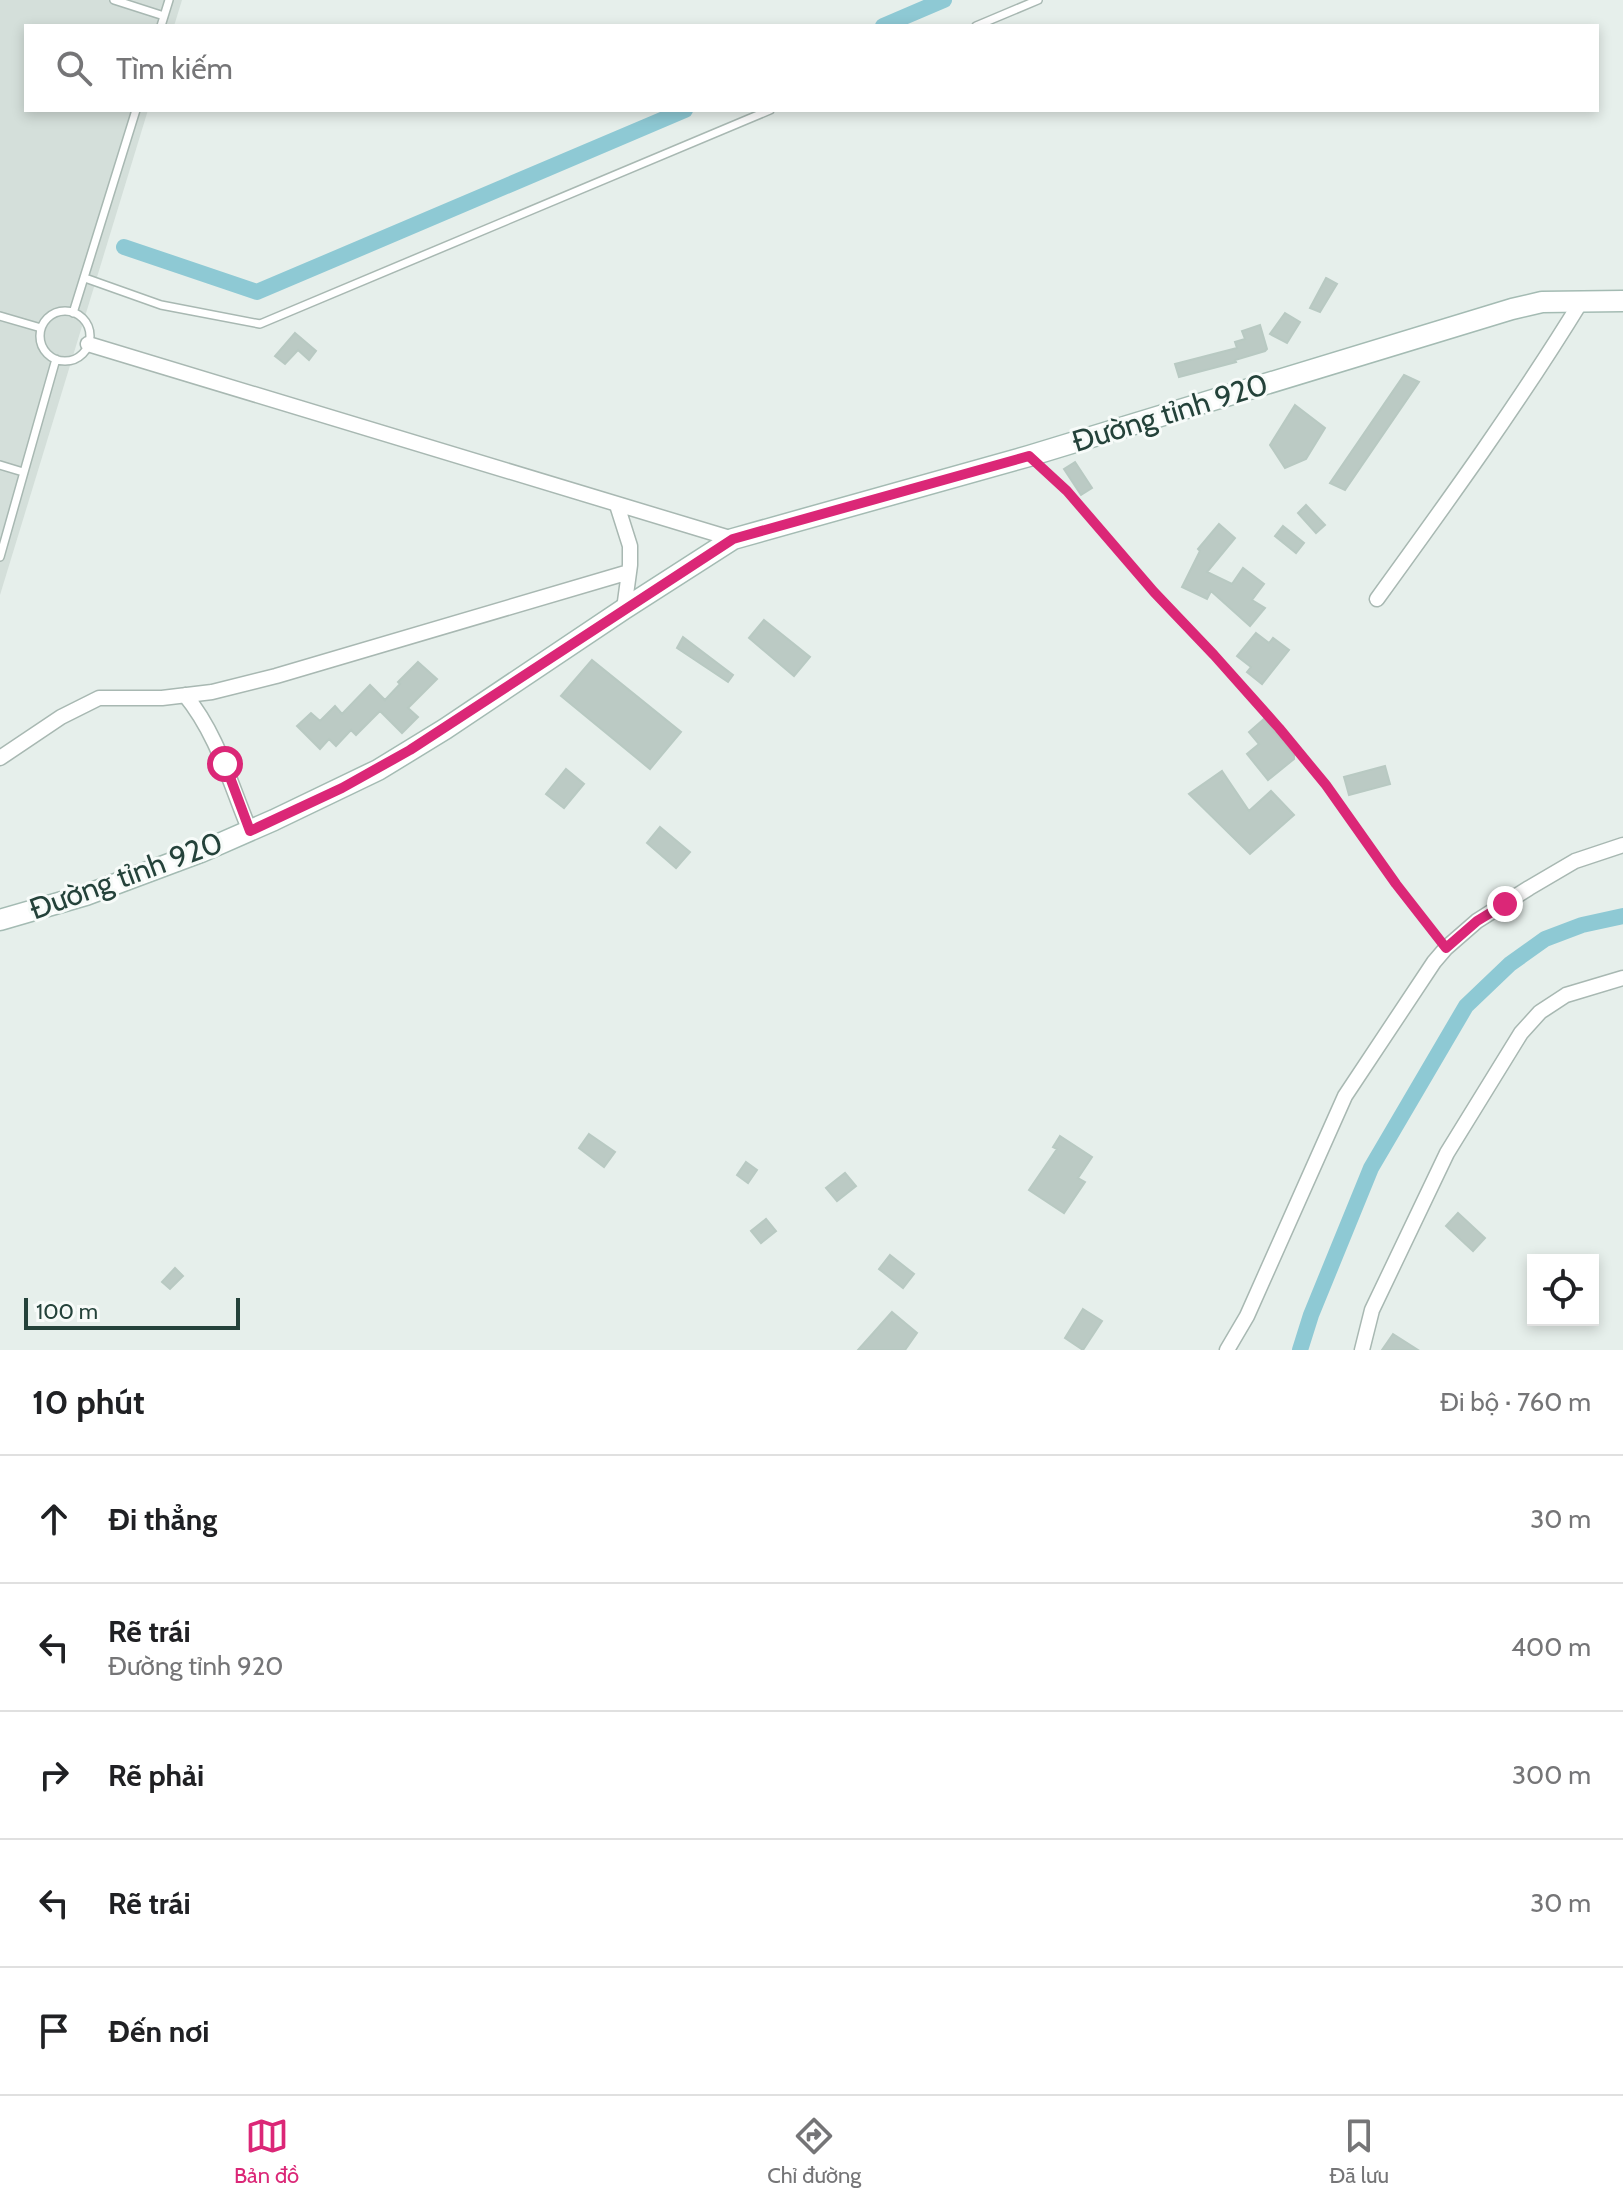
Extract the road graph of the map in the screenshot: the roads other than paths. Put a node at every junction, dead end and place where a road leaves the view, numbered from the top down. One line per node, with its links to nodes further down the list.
1 (114, 0): 4 (lane)
2 (169, 0): 4 (lane)
3 (1038, 0): 6 (lane)
4 (164, 16): 5 (lane)
5 (162, 24)
6 (981, 24)
7 (135, 112): 9 (lane)
8 (765, 112): 9 (lane)
9 (85, 278): 12 (lane)
10 (1582, 300): 11 (main road, Đường tỉnh 920); 20 (main road, Đường tỉnh 920); 23 (street)
11 (1623, 301)
12 (73, 313): 14 (lane); 15 (lane)
13 (0, 316): 14 (lane)
14 (41, 328): 16 (lane)
15 (88, 344): 16 (lane); 19 (street)
16 (56, 359): 18 (lane)
17 (0, 465): 18 (lane)
18 (23, 472): 21 (lane)
19 (617, 505): 20 (street); 22 (street)
20 (733, 539): 24 (main road, Đường tỉnh 920)
21 (0, 557)
22 (629, 572): 24 (street); 25 (street)
23 (1377, 599)
24 (624, 609): 29 (main road, Đường tỉnh 920)
25 (219, 690): 26 (street); 27 (street)
26 (185, 695): 27 (street); 28 (street)
27 (205, 721): 29 (street)
28 (0, 758)
29 (250, 831): 31 (main road, Đường tỉnh 920)
30 (1623, 845): 33 (street)
31 (0, 920)
32 (1623, 978): 34 (street)
33 (1227, 1350)
34 (1362, 1350)

